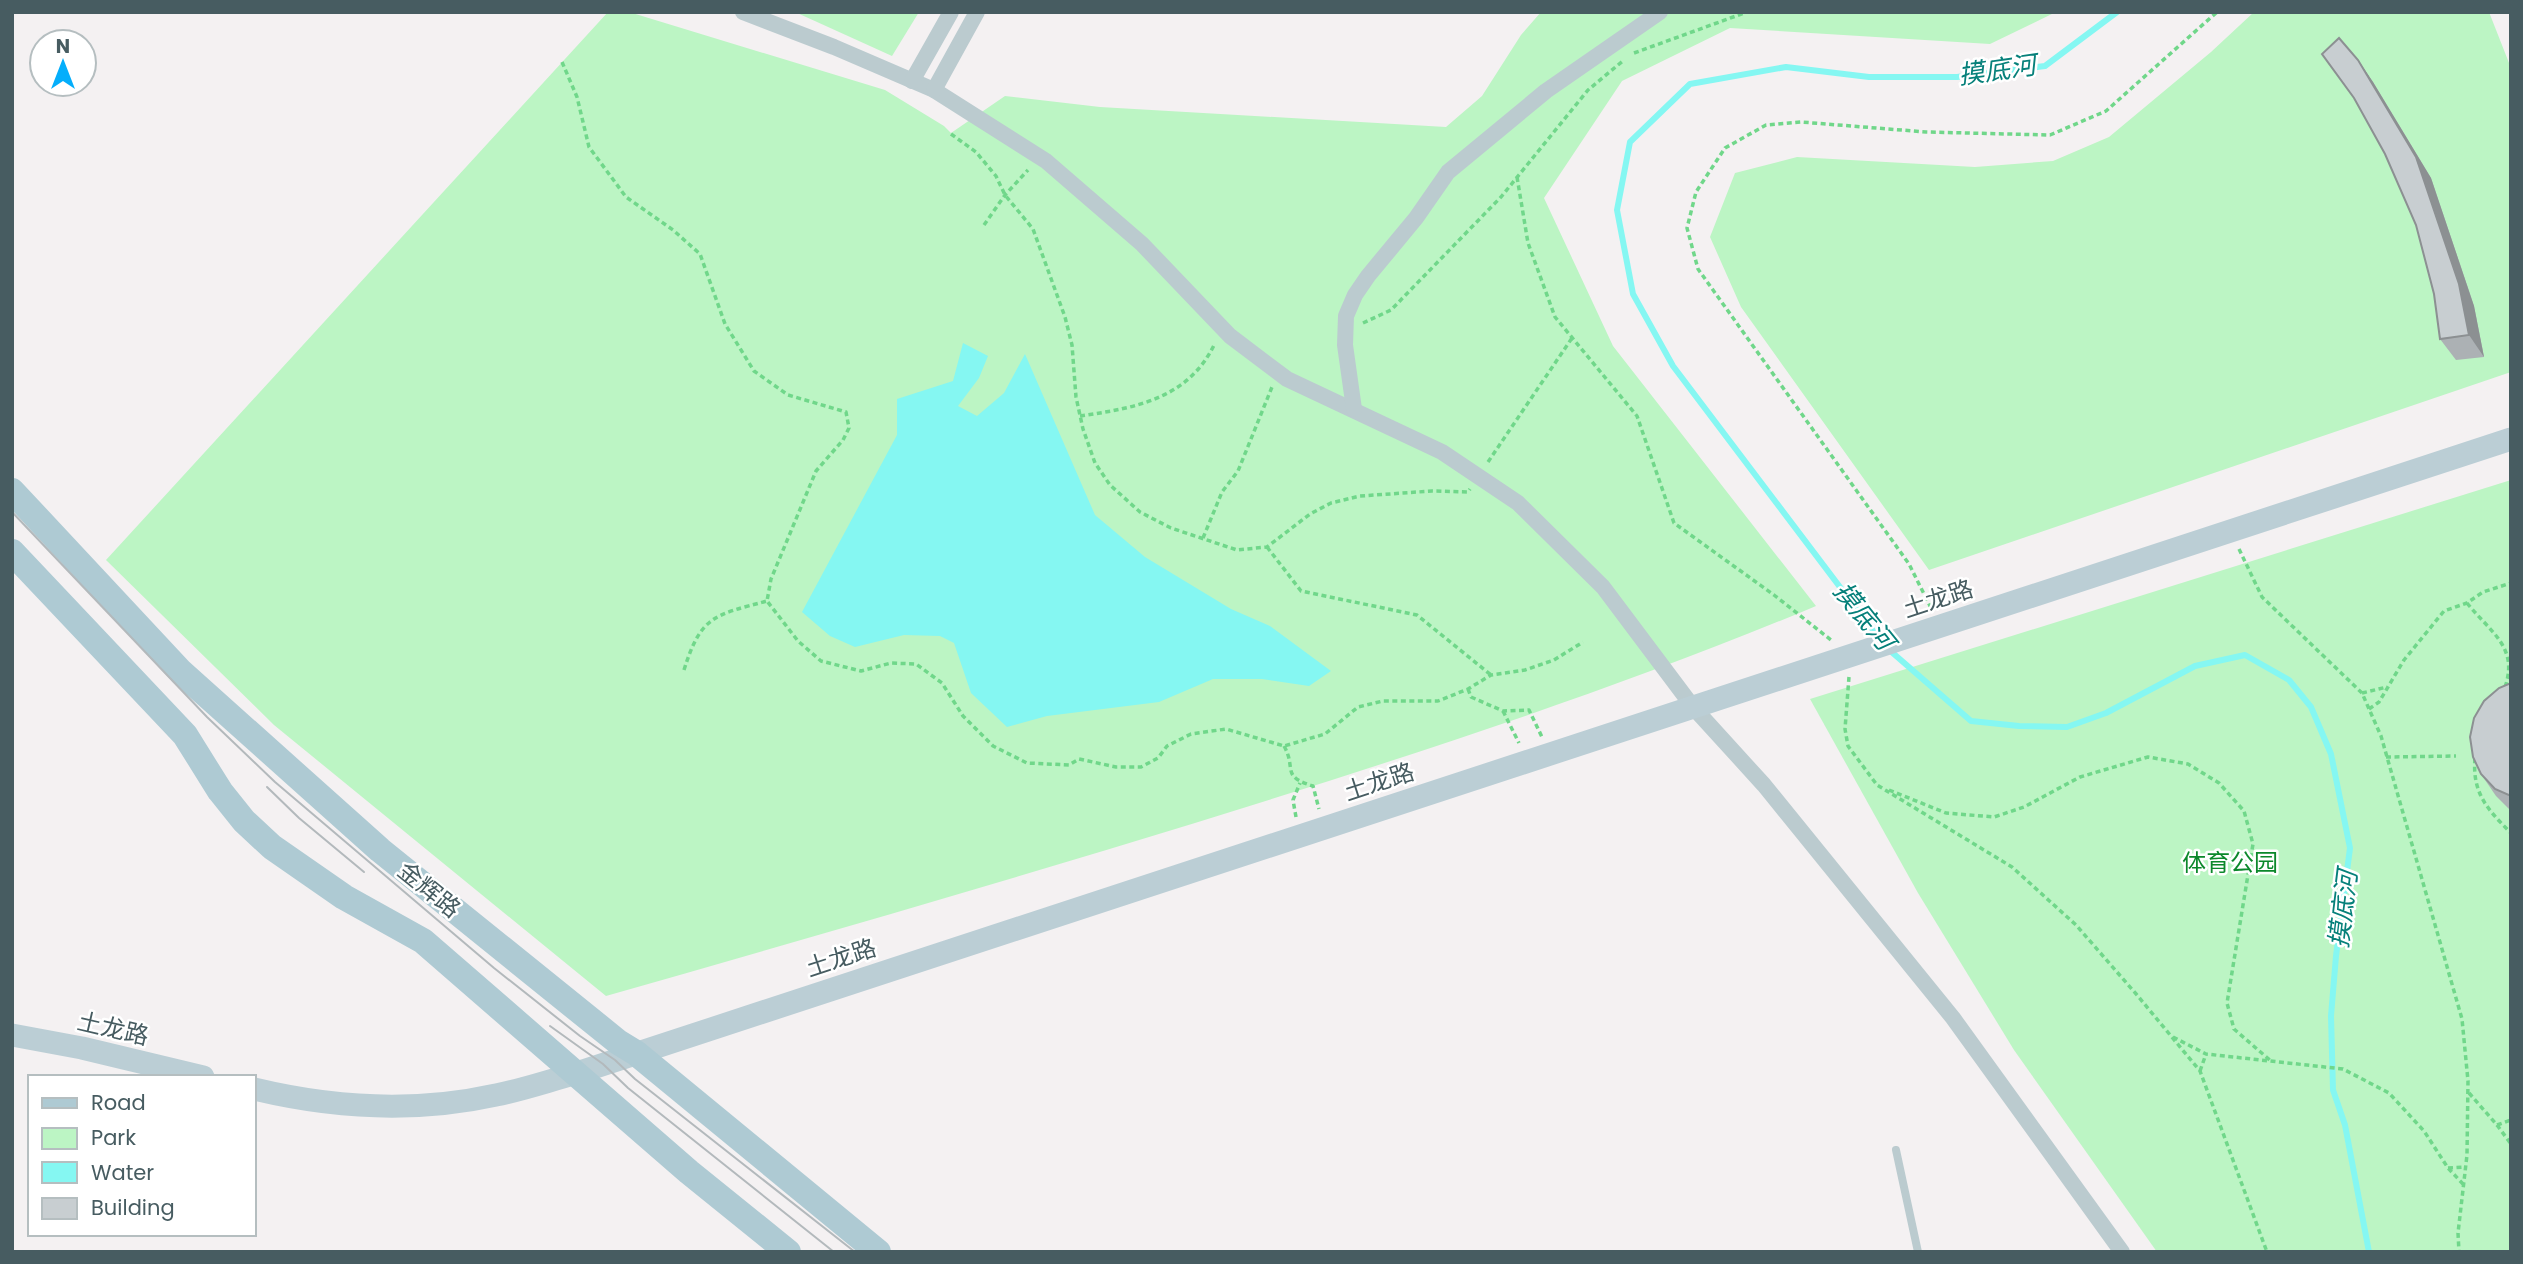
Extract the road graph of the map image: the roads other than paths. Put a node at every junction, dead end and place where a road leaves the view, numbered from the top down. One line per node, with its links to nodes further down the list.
1 (743, 12): 5 (street)
2 (951, 12): 5 (street)
3 (977, 12): 6 (street)
4 (1660, 12): 7 (street)
5 (912, 81): 6 (street)
6 (934, 89): 7 (street)
7 (1354, 409): 11 (street)
8 (2511, 439): 11 (street, 土龙路)
9 (12, 491): 13 (main road, 金辉路)
10 (12, 552): 14 (main road, 金辉路)
11 (1693, 707): 13 (street, 土龙路); 21 (street)
12 (12, 1035): 15 (street, 土龙路)
13 (636, 1053): 14 (street, 土龙路); 19 (main road, 金辉路)
14 (574, 1074): 16 (street, 土龙路); 18 (main road, 金辉路)
15 (195, 1075)
16 (256, 1089)
17 (1896, 1150): 20 (lane)
18 (788, 1252)
19 (878, 1252)
20 (1917, 1252)
21 (2122, 1252)

